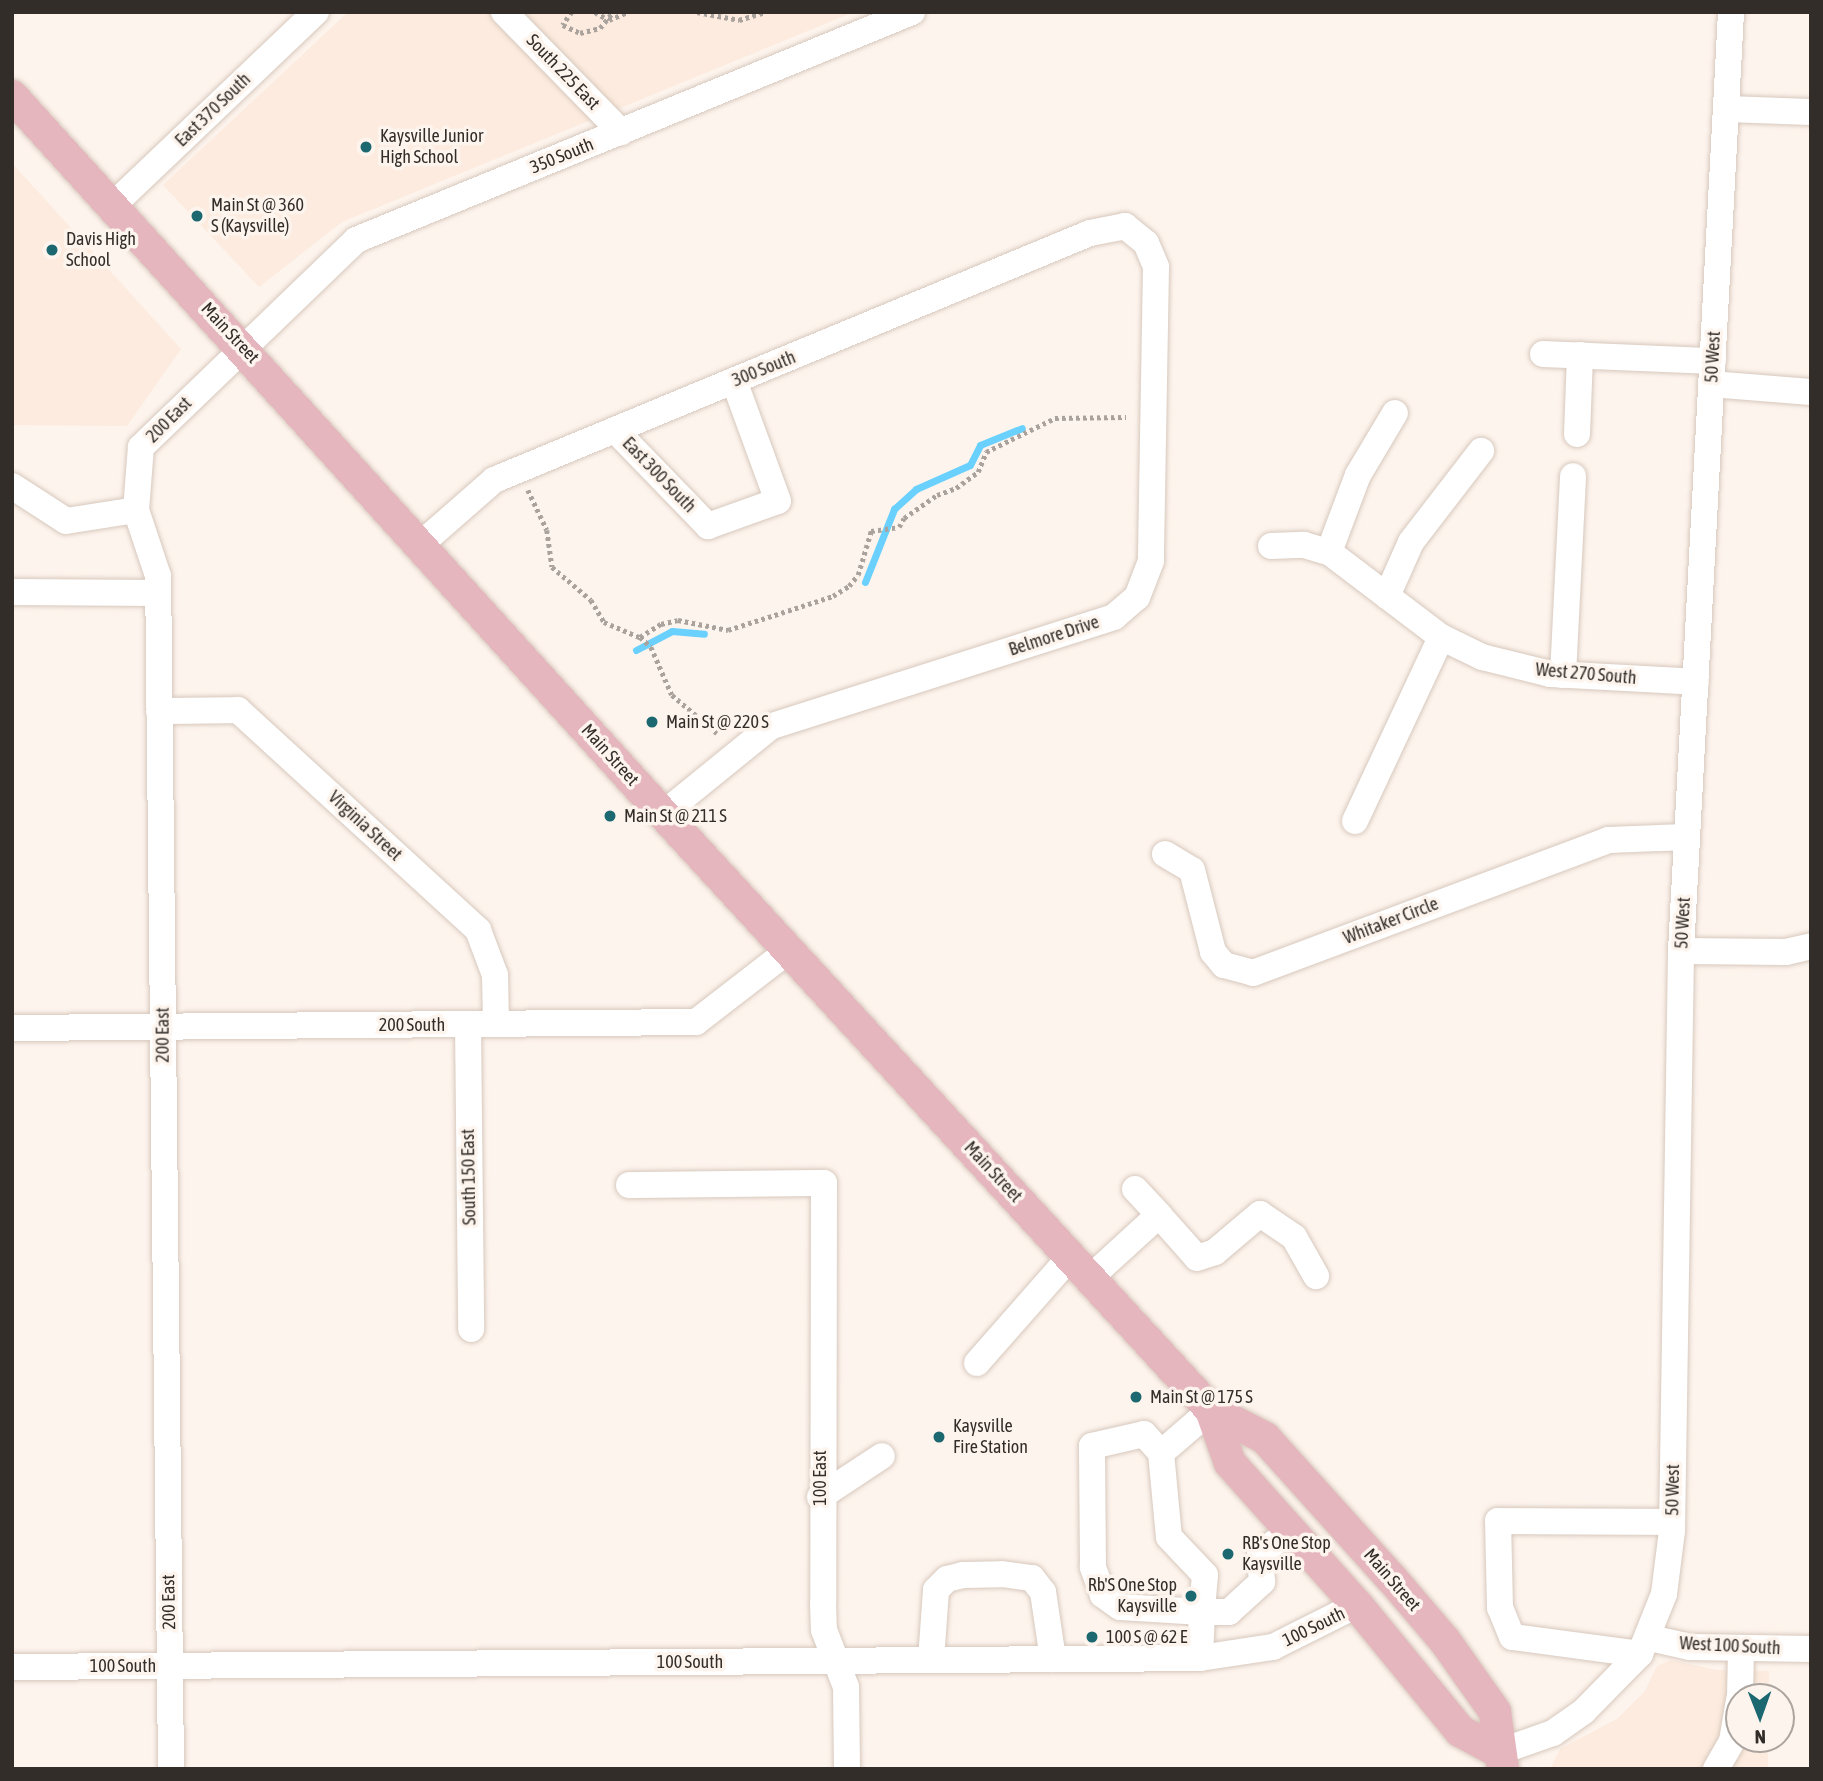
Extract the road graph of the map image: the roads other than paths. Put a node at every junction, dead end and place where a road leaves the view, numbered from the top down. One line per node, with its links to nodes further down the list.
1 (316, 12): 9 (street, East 370 South)
2 (504, 12): 8 (street, South 225 East)
3 (912, 12): 8 (street, 350 South)
4 (1731, 12): 6 (street, 50 West)
5 (12, 96): 9 (main road, Main Street)
6 (1726, 109): 7 (street); 14 (street, 50 West)
7 (1811, 112)
8 (621, 132): 11 (street, 350 South)
9 (111, 207): 11 (main road, Main Street)
10 (1125, 226): 15 (street, 300 South); 34 (street, Belmore Drive)
11 (244, 348): 23 (street, 200 East); 24 (main road, Main Street)
12 (1543, 354): 13 (street)
13 (1580, 355): 14 (street); 19 (street)
14 (1712, 373): 16 (street); 32 (street, 50 West)
15 (734, 381): 18 (street, 300 South); 18 (street, East 300 South)
16 (1811, 392)
17 (1395, 413): 26 (street)
18 (615, 430): 24 (street, 300 South)
19 (1577, 435)
20 (1481, 451): 29 (street)
21 (1573, 476): 31 (street)
22 (12, 485): 23 (street)
23 (136, 510): 28 (street, 200 East)
24 (421, 544): 34 (main road, Main Street)
25 (1271, 545): 26 (street, West 270 South)
26 (1329, 552): 29 (street, West 270 South)
27 (12, 592): 28 (street)
28 (158, 593): 33 (street, 200 East)
29 (1387, 596): 30 (street, West 270 South)
30 (1441, 638): 31 (street, West 270 South); 35 (street)
31 (1563, 675): 32 (street, West 270 South)
32 (1696, 682): 36 (street, 50 West)
33 (159, 711): 42 (street, Virginia Street); 43 (street, 200 East)
34 (663, 814): 39 (main road, Main Street)
35 (1355, 821)
36 (1687, 837): 37 (street, Whitaker Circle); 40 (street, 50 West)
37 (1165, 854)
38 (1811, 946): 40 (street)
39 (788, 951): 42 (street, 200 South); 48 (main road, Main Street)
40 (1681, 951): 56 (street, 50 West)
41 (468, 1024): 42 (street, 200 South); 43 (street, 200 South); 50 (street, South 150 East)
42 (496, 1024)
43 (163, 1027): 44 (street, 200 South); 67 (street, 200 East)
44 (12, 1028)
45 (629, 1185): 55 (street, 100 East)
46 (1135, 1189): 47 (street)
47 (1159, 1215): 48 (street); 49 (street)
48 (1081, 1266): 51 (street); 52 (main road, Main Street)
49 (1316, 1276)
50 (471, 1329)
51 (977, 1363)
52 (1211, 1410): 53 (street); 57 (main road, Main Street); 71 (main road, Main Street)
53 (1161, 1453): 59 (street); 59 (street)
54 (882, 1456): 55 (street)
55 (820, 1497): 66 (street, 100 East)
56 (1672, 1522): 60 (street, 50 West); 60 (street, West 100 South)
57 (1291, 1531): 58 (main road, Main Street); 59 (street)
58 (1357, 1605): 63 (street, 100 South); 71 (main road, Main Street)
59 (1202, 1612): 63 (street)
60 (1645, 1646): 61 (street, West 100 South); 71 (street, 50 West)
61 (1741, 1649): 62 (street, West 100 South); 69 (street)
62 (1811, 1649)
63 (1200, 1658): 64 (street, 100 South)
64 (1053, 1659): 65 (street, 100 South); 65 (street)
65 (931, 1660): 66 (street, 100 South)
66 (836, 1661): 67 (street, 100 South); 73 (street, 100 East)
67 (170, 1666): 68 (street, 100 South); 72 (street, 200 East)
68 (12, 1667)
69 (1740, 1683)
70 (1725, 1753): 74 (street)
71 (1501, 1760)
72 (171, 1769)
73 (847, 1769)
74 (1716, 1769)

